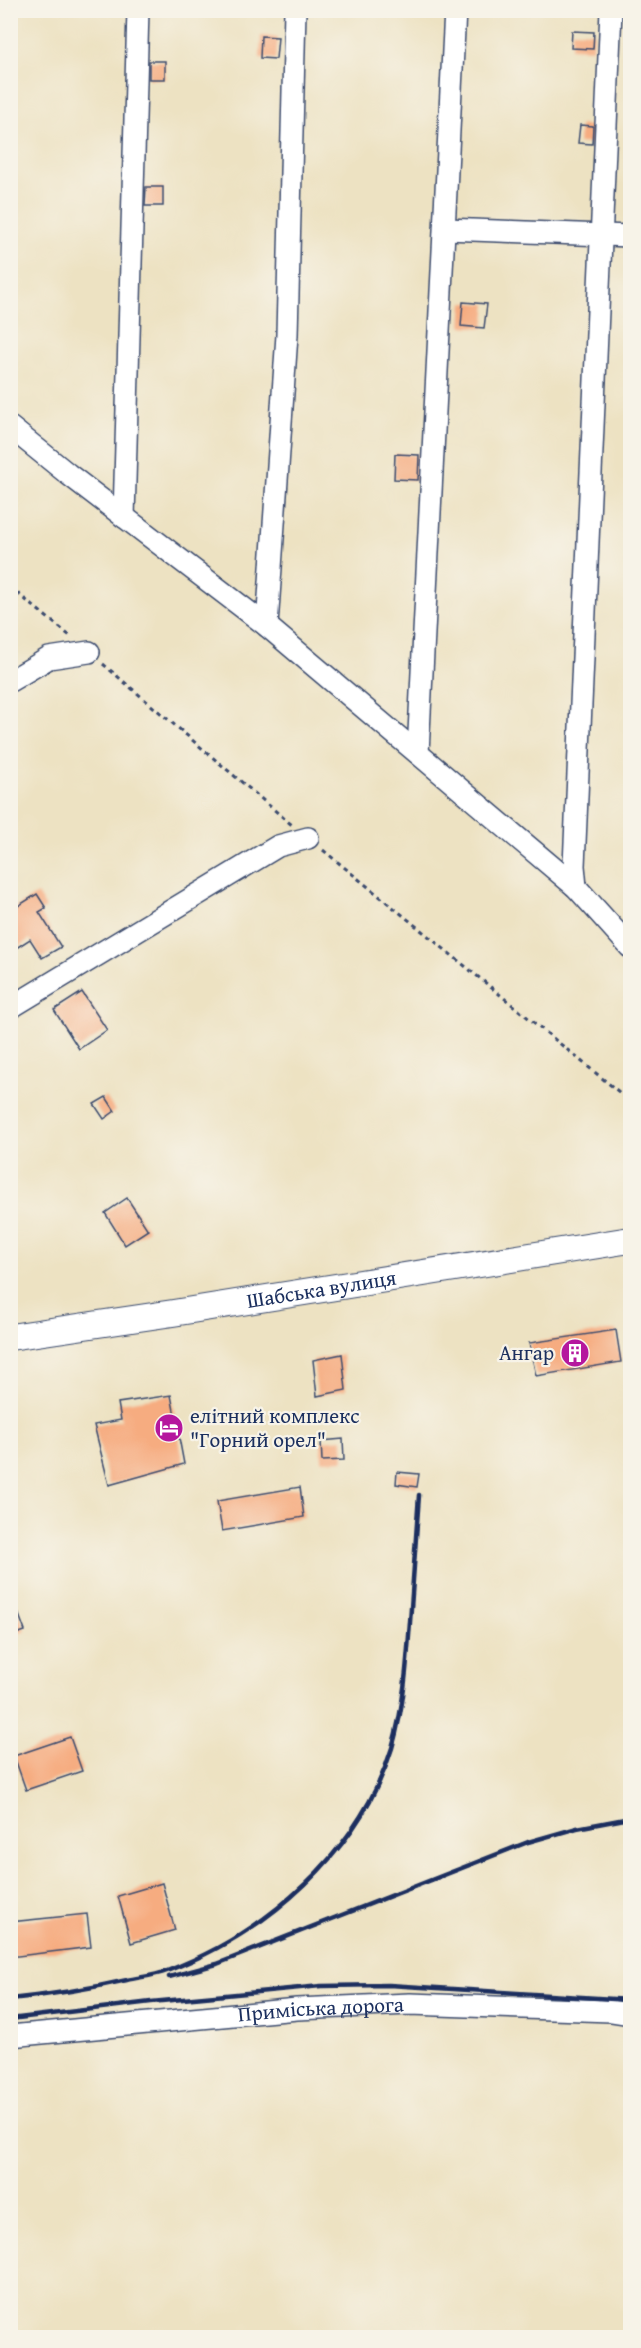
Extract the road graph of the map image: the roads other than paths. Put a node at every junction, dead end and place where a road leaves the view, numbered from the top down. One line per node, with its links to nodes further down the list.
1 (138, 10): 9 (street)
2 (295, 10): 10 (street)
3 (455, 10): 5 (street)
4 (611, 10): 6 (street)
5 (446, 229): 6 (street); 13 (street)
6 (602, 235): 7 (street); 15 (street)
7 (630, 236)
8 (10, 427): 9 (street)
9 (124, 517): 10 (street)
10 (267, 626): 13 (street)
11 (89, 652): 12 (street)
12 (10, 681)
13 (418, 753): 15 (street)
14 (308, 838): 17 (street)
15 (576, 886): 16 (street)
16 (630, 947)
17 (10, 1008)
18 (630, 1240): 19 (main road, Шабська вулиця)
19 (10, 1337)
20 (630, 2013): 21 (street, Приміська дорога)
21 (10, 2036)

